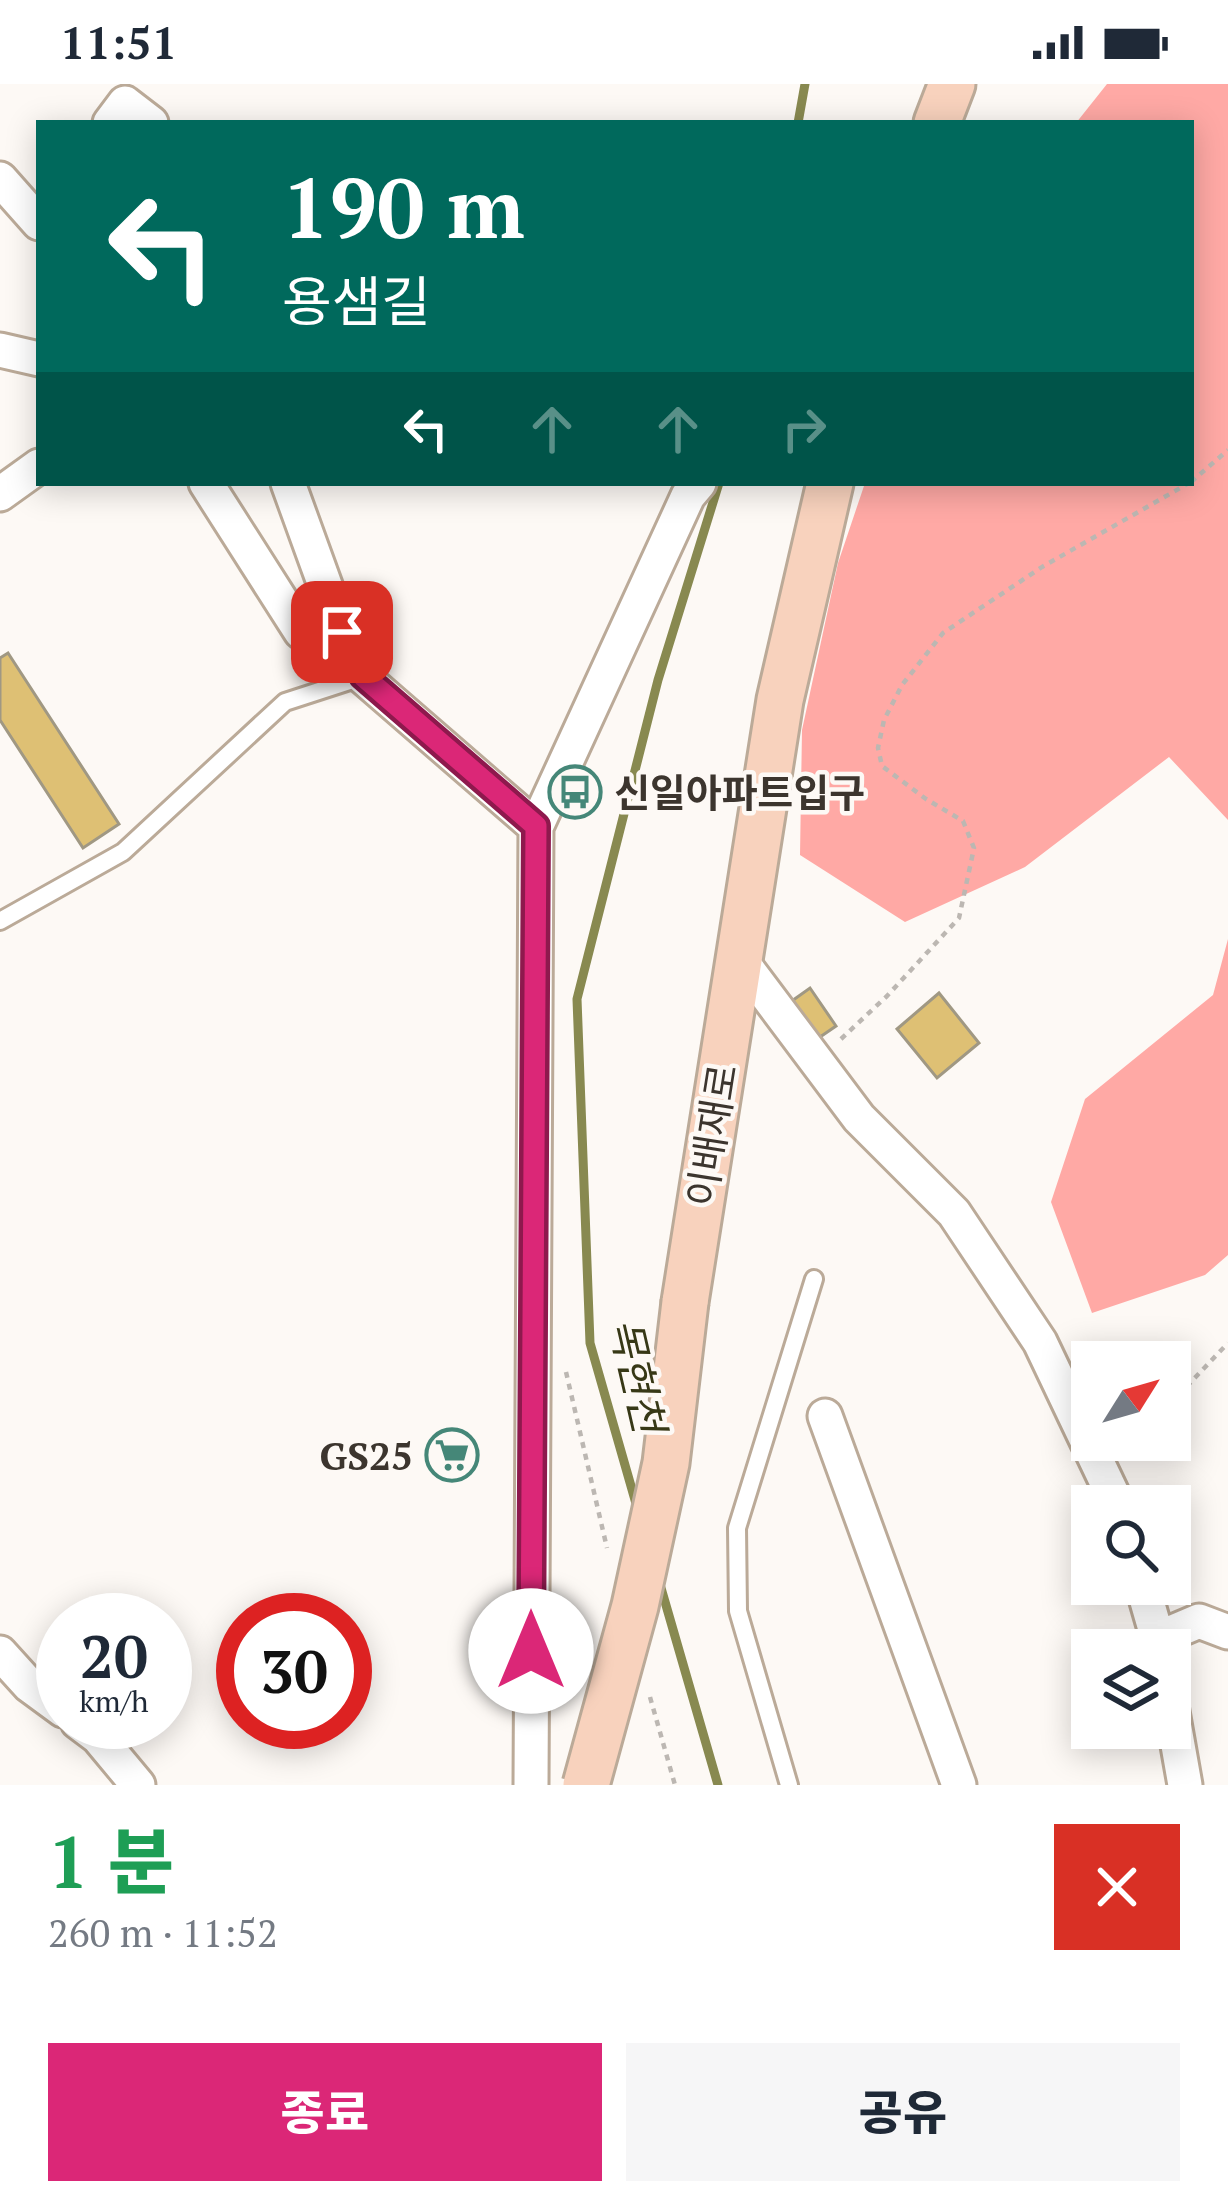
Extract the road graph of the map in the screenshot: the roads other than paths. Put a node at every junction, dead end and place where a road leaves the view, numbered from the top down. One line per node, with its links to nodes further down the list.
1 (952, 84): 4 (main road)
2 (112, 120): 3 (street)
3 (147, 120)
4 (938, 120)
5 (0, 178): 6 (street)
6 (36, 220)
7 (0, 350): 8 (street)
8 (36, 358)
9 (36, 468): 14 (street)
10 (208, 486): 15 (street)
11 (289, 486): 15 (street)
12 (829, 486): 18 (main road, 이배재로)
13 (694, 489): 16 (street)
14 (0, 494)
15 (363, 676): 16 (street); 17 (lane)
16 (536, 826): 29 (street)
17 (0, 921)
18 (739, 958): 21 (street); 30 (main road, 이배재로, bridge)
19 (814, 1279): 31 (lane)
20 (825, 1416): 32 (street)
21 (1108, 1485)
22 (1185, 1629): 23 (street)
23 (1228, 1632)
24 (0, 1653): 25 (street)
25 (36, 1690)
26 (108, 1749): 28 (street)
27 (1179, 1749): 33 (street)
28 (138, 1785)
29 (530, 1785)
30 (586, 1785)
31 (789, 1785)
32 (959, 1785)
33 (1185, 1785)

